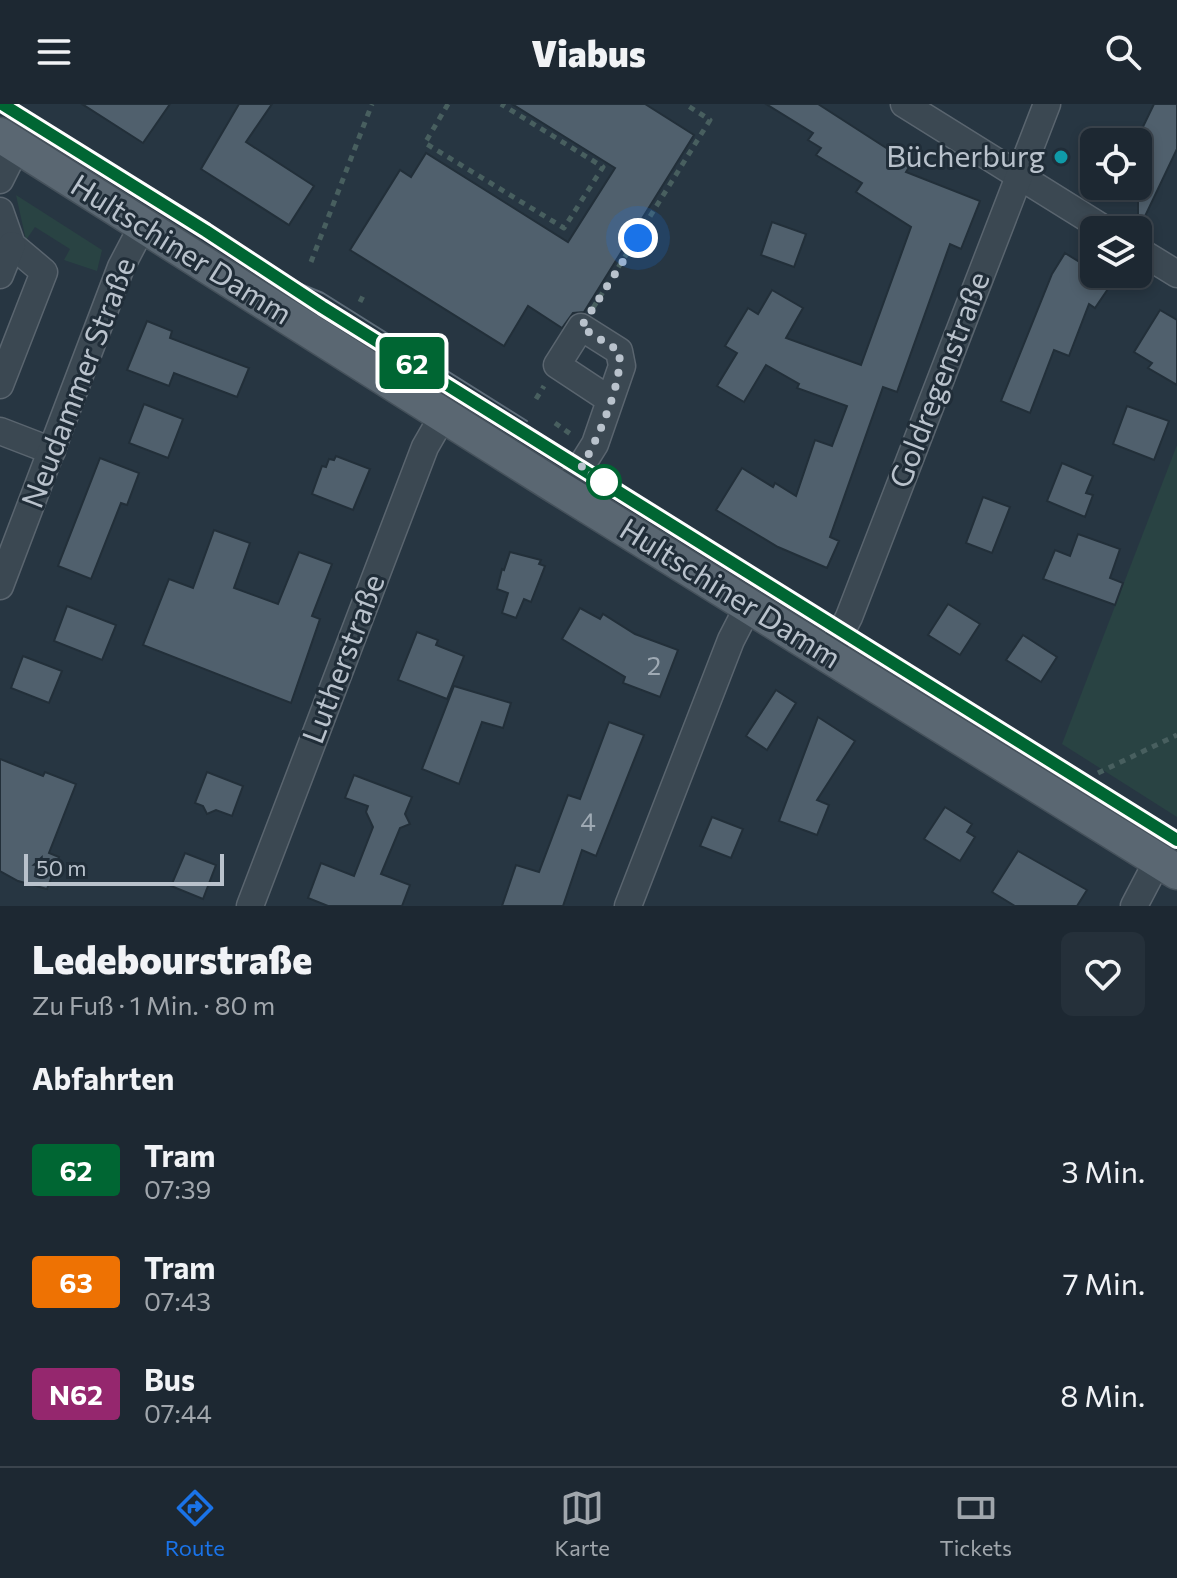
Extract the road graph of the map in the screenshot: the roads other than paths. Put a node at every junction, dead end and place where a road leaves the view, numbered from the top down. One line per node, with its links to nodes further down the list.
1 (904, 104): 4 (street)
2 (1047, 104): 4 (street, Goldregenstraße)
3 (8, 140): 5 (street); 8 (main road, Hultschiner Damm)
4 (1019, 176): 7 (street); 21 (street, Goldregenstraße)
5 (0, 180)
6 (0, 211): 9 (street)
7 (1083, 216)
8 (143, 225): 15 (main road, Hultschiner Damm); 17 (street, Neudammer Straße)
9 (12, 245): 12 (street); 13 (street)
10 (1152, 259): 11 (street)
11 (1177, 274)
12 (0, 275)
13 (0, 385)
14 (610, 400): 14 (street); 18 (street)
15 (444, 414): 18 (main road, Hultschiner Damm); 23 (street, Lutherstraße)
16 (0, 431): 17 (street)
17 (52, 451): 19 (street, Neudammer Straße)
18 (565, 492): 20 (main road, Hultschiner Damm)
19 (0, 586)
20 (749, 605): 21 (main road, Hultschiner Damm); 24 (street)
21 (829, 655): 22 (main road, Hultschiner Damm)
22 (1168, 866): 25 (street)
23 (250, 906)
24 (628, 906)
25 (1134, 906)

